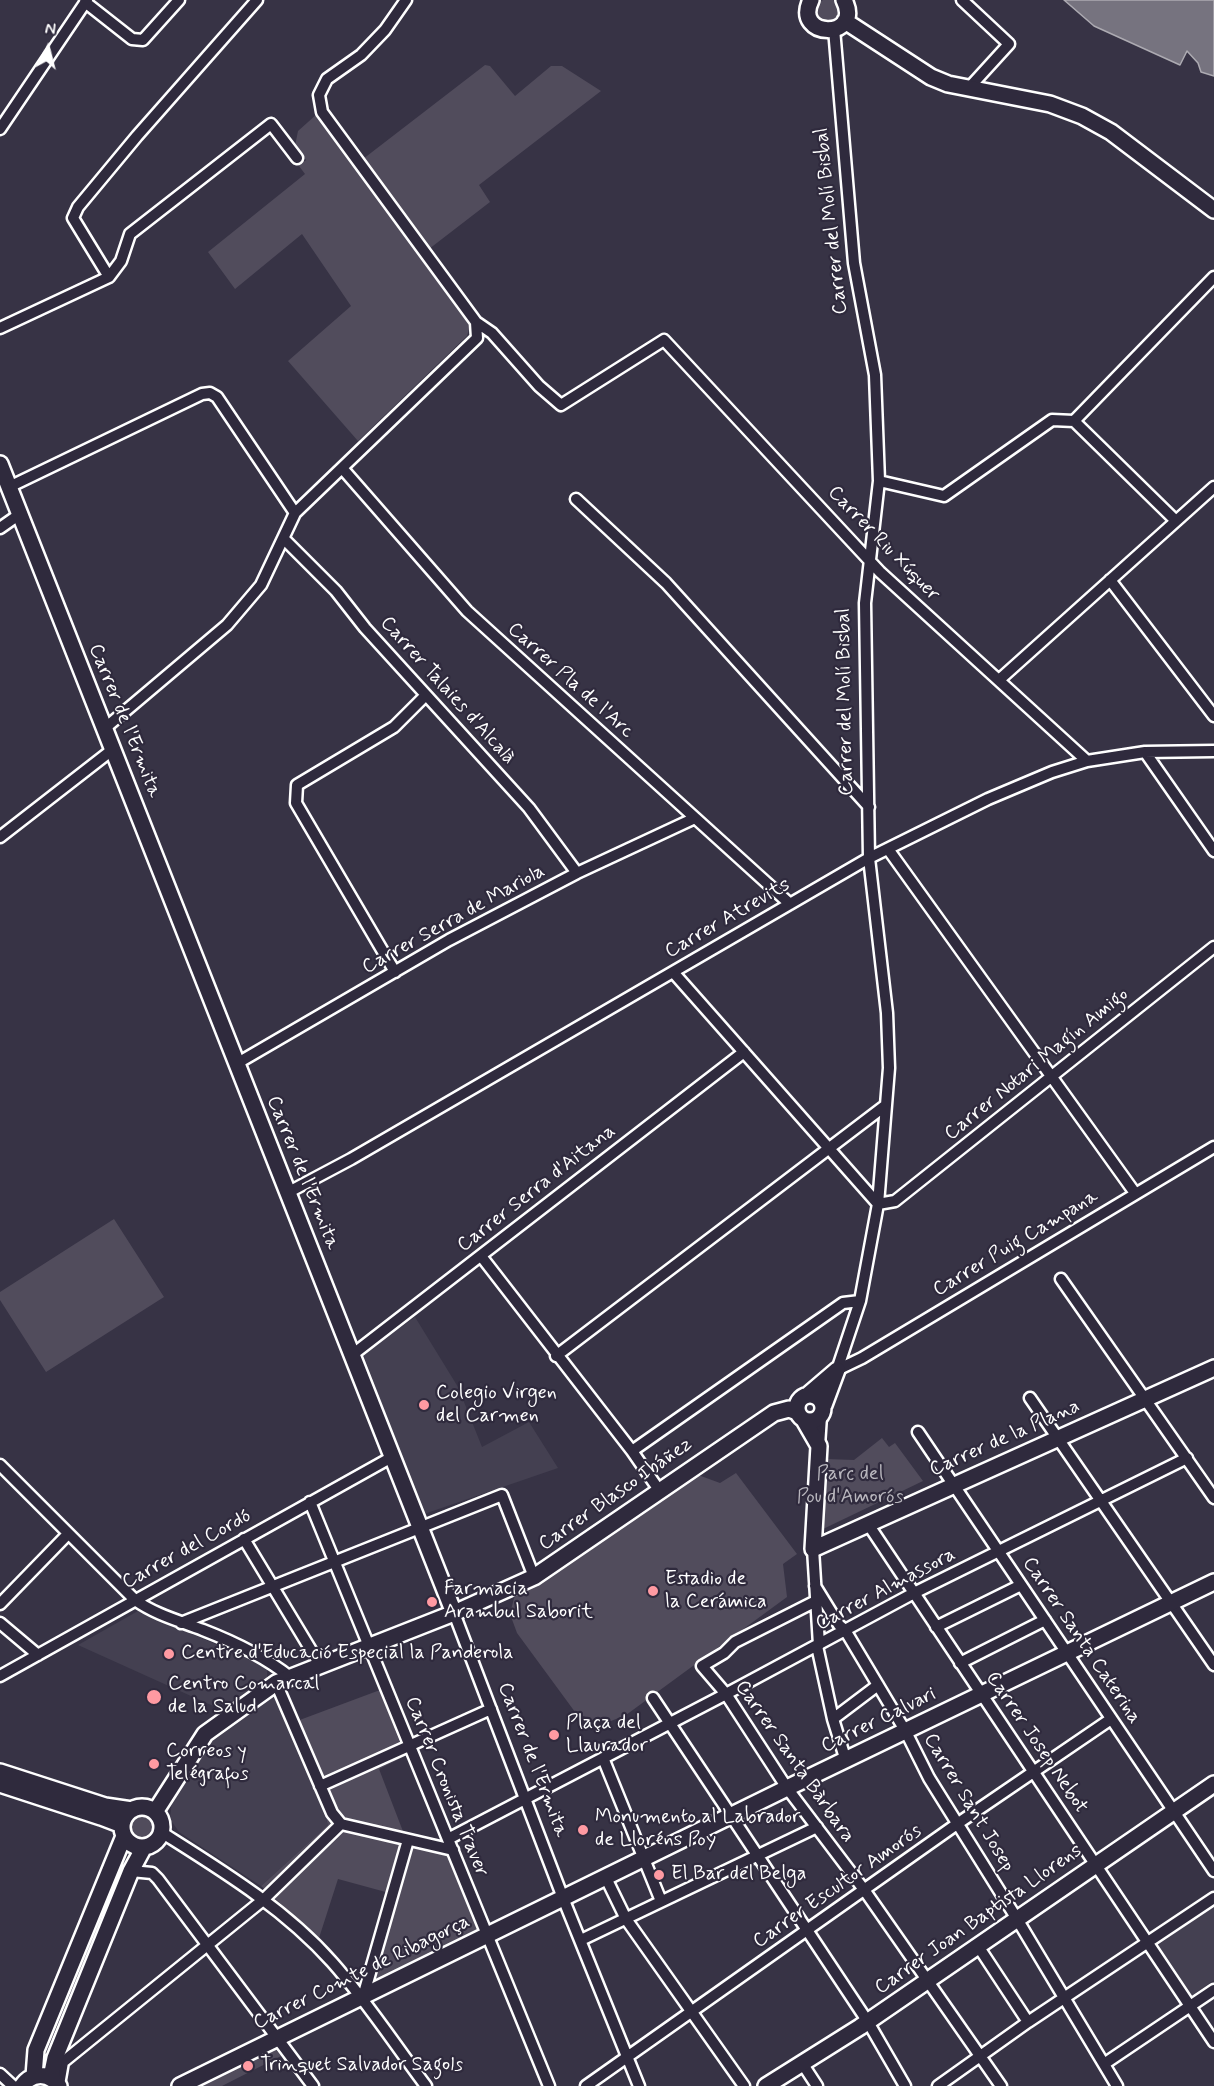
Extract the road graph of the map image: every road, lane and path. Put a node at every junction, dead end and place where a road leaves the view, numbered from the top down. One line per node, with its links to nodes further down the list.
1 (179, 0): 7 (street)
2 (257, 0): 13 (street)
3 (406, 0): 15 (street)
4 (811, 0): 8 (street)
5 (844, 0): 8 (street)
6 (962, 0): 9 (street)
7 (86, 1): 10 (street)
8 (839, 25): 9 (street); 20 (street, Carrer del Molí Bisbal)
9 (968, 89): 12 (street)
10 (0, 129)
11 (297, 158): 13 (street)
12 (1214, 210)
13 (109, 277): 16 (street)
14 (1214, 277): 17 (street)
15 (476, 322): 19 (street); 29 (street, Carrer Riu Xúquer)
16 (0, 328)
17 (1074, 421): 20 (street); 26 (street)
18 (0, 464): 22 (street, Carrer de l'Ermita)
19 (342, 468): 24 (street); 40 (street, Carrer Pla de l'Arc)
20 (879, 481): 29 (street, Carrer del Molí Bisbal)
21 (1214, 486): 26 (street)
22 (9, 487): 24 (street); 25 (street, Carrer de l'Ermita)
23 (576, 499): 39 (street)
24 (295, 513): 28 (street)
25 (20, 514): 27 (street); 34 (street, Carrer de l'Ermita)
26 (1175, 520): 30 (street)
27 (0, 528)
28 (284, 539): 32 (street, Carrer Talaies d'Alcalà); 34 (street)
29 (870, 558): 31 (street, Carrer Riu Xúquer); 39 (street, Carrer del Molí Bisbal)
30 (1110, 580): 31 (street); 33 (street)
31 (999, 681): 38 (street, Carrer Riu Xúquer)
32 (426, 695): 45 (street, Carrer Talaies d'Alcalà); 48 (street)
33 (1214, 716)
34 (104, 729): 35 (street, Carrer de l'Ermita)
35 (112, 750): 41 (street); 51 (street, Carrer de l'Ermita)
36 (1214, 751): 37 (street, Carrer Atrevits)
37 (1145, 752): 38 (street, Carrer Atrevits); 43 (street)
38 (1087, 761): 42 (street, Carrer Atrevits)
39 (868, 807): 44 (street, Carrer del Molí Bisbal)
40 (695, 818): 45 (street, Carrer Serra de Mariola); 46 (street, Carrer Pla de l'Arc)
41 (0, 837)
42 (888, 849): 44 (street, Carrer Atrevits); 52 (street)
43 (1214, 851)
44 (869, 858): 46 (street, Carrer Atrevits); 53 (street, Carrer del Molí Bisbal)
45 (577, 873): 48 (street, Carrer Serra de Mariola)
46 (790, 904): 49 (street, Carrer Atrevits)
47 (1214, 947): 52 (street, Carrer Notari Magín Amigo)
48 (395, 972): 51 (street, Carrer Serra de Mariola)
49 (673, 972): 50 (street); 56 (street, Carrer Atrevits)
50 (744, 1052): 55 (street); 59 (street, Carrer Serra d'Aitana)
51 (236, 1064): 56 (street, Carrer de l'Ermita)
52 (1051, 1076): 57 (street); 58 (street, Carrer Notari Magín Amigo)
53 (886, 1105): 55 (street); 58 (street, Carrer del Molí Bisbal)
54 (1214, 1147): 57 (street, Carrer Puig Campana)
55 (829, 1149): 58 (street); 63 (street)
56 (287, 1193): 62 (street, Carrer de l'Ermita)
57 (1135, 1193): 65 (street, Carrer Puig Campana)
58 (878, 1204): 61 (street, Carrer del Molí Bisbal)
59 (481, 1256): 62 (street, Carrer Serra d'Aitana); 63 (street)
60 (1061, 1279): 68 (street)
61 (860, 1301): 65 (street, Carrer del Molí Bisbal); 74 (street)
62 (352, 1355): 75 (street, Carrer de l'Ermita)
63 (556, 1356): 74 (street)
64 (1214, 1368): 68 (street, Carrer de la Plana)
65 (837, 1370): 66 (street); 69 (street, Carrer del Molí Bisbal)
66 (809, 1394): 69 (street); 70 (street)
67 (1030, 1398): 72 (street)
68 (1145, 1399): 72 (street, Carrer de la Plana); 76 (street)
69 (822, 1411): 70 (street); 73 (street, Carrer del Molí Bisbal)
70 (801, 1416): 73 (street); 79 (street, Carrer Blasco Ibáñez)
71 (918, 1432): 78 (street, Carrer Santa Caterina)
72 (1058, 1438): 78 (street, Carrer de la Plana); 81 (street)
73 (819, 1446): 87 (street, Carrer del Molí Bisbal)
74 (632, 1451): 79 (street)
75 (392, 1457): 82 (street, Carrer del Cordó); 84 (street, Carrer de l'Ermita)
76 (1187, 1458): 80 (street); 81 (street, Carrer Almassora)
77 (0, 1465): 85 (street)
78 (954, 1485): 83 (street, Carrer de la Plana); 88 (street, Carrer Santa Caterina)
79 (659, 1490): 90 (street, Carrer Blasco Ibáñez)
80 (1214, 1498)
81 (1100, 1500): 88 (street, Carrer Almassora); 98 (street)
82 (310, 1502): 86 (street, Carrer del Cordó); 89 (street, Carrer Cronista Traver)
83 (868, 1524): 87 (street, Carrer de la Plana); 95 (street, Carrer Josep Nebot)
84 (420, 1527): 89 (street); 90 (street); 100 (street, Carrer de l'Ermita)
85 (68, 1534): 96 (street); 99 (street)
86 (244, 1539): 93 (street); 96 (street, Carrer del Cordó)
87 (813, 1549): 94 (street, Carrer del Molí Bisbal)
88 (999, 1552): 92 (street, Carrer Santa Caterina); 95 (street, Carrer Almassora)
89 (334, 1562): 93 (street); 107 (street, Carrer Cronista Traver)
90 (534, 1576): 100 (street, Carrer Blasco Ibáñez)
91 (1214, 1582): 98 (street, Carrer Calvari)
92 (1021, 1585): 101 (street, Carrer Santa Caterina); 104 (street)
93 (274, 1586): 103 (street); 111 (street)
94 (815, 1586): 97 (street, Carrer del Molí Bisbal); 105 (street, Carrer Sant Josep)
95 (914, 1593): 104 (street, Carrer Josep Nebot); 105 (street, Carrer Almassora)
96 (135, 1600): 103 (street); 109 (street, Carrer del Cordó)
97 (816, 1601): 106 (street, Carrer del Molí Bisbal); 116 (street, Carrer Santa Bàrbara)
98 (1172, 1603): 108 (street, Carrer Calvari); 112 (street)
99 (0, 1604)
100 (454, 1613): 107 (street, Carrer Blasco Ibáñez); 119 (street, Carrer de l'Ermita)
101 (1045, 1620): 108 (street, Carrer Santa Caterina); 110 (street)
102 (0, 1623): 109 (street)
103 (181, 1623): 114 (street)
104 (936, 1627): 110 (street, Carrer Josep Nebot)
105 (845, 1630): 106 (street, Carrer Almassora); 115 (street, Carrer Sant Josep)
106 (818, 1645): 116 (street, Carrer Almassora); 120 (street, Carrer del Molí Bisbal)
107 (369, 1646): 111 (street, Carrer Blasco Ibáñez); 124 (street, Carrer Cronista Traver)
108 (1068, 1653): 117 (street, Carrer Calvari); 121 (street, Carrer Santa Caterina)
109 (38, 1655): 113 (street, Carrer del Cordó)
110 (960, 1663): 117 (street, Carrer Josep Nebot)
111 (320, 1665): 114 (street, Carrer Blasco Ibáñez)
112 (1214, 1665)
113 (0, 1676)
114 (283, 1680): 131 (street); 135 (street, Carrer Blasco Ibáñez)
115 (878, 1685): 120 (street); 123 (street, Carrer Sant Josep)
116 (726, 1694): 122 (street, Carrer Almassora); 132 (street, Carrer Santa Bàrbara)
117 (982, 1695): 123 (street, Carrer Calvari); 128 (street, Carrer Josep Nebot)
118 (652, 1698): 122 (street)
119 (491, 1710): 124 (street); 133 (street, Carrer de l'Ermita)
120 (833, 1719): 126 (street, Carrer del Molí Bisbal)
121 (1111, 1719): 128 (street, Carrer Escultor Amorós); 136 (street, Carrer Santa Caterina)
122 (670, 1723): 125 (street, Carrer Almassora); 137 (street)
123 (906, 1732): 126 (street, Carrer Calvari); 139 (street, Carrer Sant Josep)
124 (410, 1746): 131 (street); 143 (street, Carrer Cronista Traver)
125 (603, 1758): 133 (street); 148 (street)
126 (846, 1761): 132 (street, Carrer Calvari)
127 (0, 1772): 134 (street)
128 (1034, 1773): 139 (street, Carrer Escultor Amorós); 149 (street, Carrer Josep Nebot)
129 (1214, 1784): 136 (street, Carrer Joan Baptista Llorens)
130 (0, 1785): 141 (street)
131 (320, 1785): 138 (street)
132 (788, 1788): 137 (street, Carrer Calvari); 140 (street, Carrer Santa Bàrbara)
133 (525, 1799): 143 (street); 154 (street, Carrer de l'Ermita)
134 (132, 1810): 135 (street); 141 (street)
135 (155, 1812): 142 (street)
136 (1174, 1812): 149 (street, Carrer Joan Baptista Llorens); 151 (street, Carrer Santa Caterina)
137 (732, 1816): 147 (street); 148 (street, Carrer Calvari)
138 (340, 1824): 144 (street); 156 (street)
139 (957, 1824): 153 (street, Carrer Escultor Amorós); 159 (street, Carrer Sant Josep)
140 (817, 1827): 147 (street); 153 (street, Carrer Santa Bàrbara)
141 (123, 1831): 145 (street); 171 (street)
142 (161, 1832): 145 (street); 156 (street)
143 (448, 1839): 146 (street, Carrer Cronista Traver)
144 (408, 1840): 146 (street); 168 (street)
145 (144, 1847): 150 (street)
146 (453, 1850): 161 (street, Carrer Cronista Traver)
147 (756, 1856): 157 (street); 160 (street)
148 (644, 1859): 152 (street, Carrer Calvari); 157 (street)
149 (1096, 1865): 159 (street, Carrer Joan Baptista Llorens); 163 (street, Carrer Josep Nebot)
150 (131, 1871): 164 (street); 173 (street)
151 (1214, 1871)
152 (606, 1878): 154 (street, Carrer Calvari); 158 (street)
153 (865, 1891): 160 (street, Carrer Escultor Amorós); 166 (street, Carrer Santa Bàrbara)
154 (563, 1898): 161 (street, Carrer Comte de Ribagorça); 162 (street, Carrer de l'Ermita)
155 (1214, 1898): 163 (street)
156 (264, 1900): 164 (street); 168 (street)
157 (661, 1901): 158 (street)
158 (626, 1919): 162 (street); 172 (street)
159 (1017, 1919): 165 (street, Carrer Joan Baptista Llorens); 169 (street, Carrer Sant Josep)
160 (808, 1931): 172 (street, Carrer Escultor Amorós); 174 (street)
161 (488, 1935): 168 (street, Carrer Comte de Ribagorça); 188 (street, Carrer Cronista Traver)
162 (581, 1940): 179 (street, Carrer de l'Ermita)
163 (1148, 1943): 169 (street); 170 (street, Carrer Josep Nebot)
164 (209, 1946): 176 (street); 184 (street)
165 (978, 1946): 166 (street, Carrer Joan Baptista Llorens); 175 (street)
166 (928, 1980): 174 (street, Carrer Joan Baptista Llorens); 178 (street, Carrer Santa Bàrbara)
167 (1214, 1989): 170 (street)
168 (362, 1997): 176 (street, Carrer Comte de Ribagorça); 187 (street)
169 (1064, 1998): 175 (street); 181 (street, Carrer Sant Josep)
170 (1190, 2006): 177 (street, Carrer Josep Nebot); 181 (street)
171 (52, 2010): 173 (street); 183 (street)
172 (691, 2013): 179 (street, Carrer Escultor Amorós); 191 (street)
173 (71, 2019): 184 (street)
174 (868, 2022): 180 (street, Carrer Joan Baptista Llorens); 194 (street)
175 (1028, 2022): 178 (street)
176 (278, 2038): 185 (street, Carrer Comte de Ribagorça); 186 (street)
177 (1214, 2042)
178 (979, 2056): 195 (street); 196 (street, Carrer Santa Bàrbara)
179 (627, 2057): 189 (street, Carrer Escultor Amorós); 190 (street, Carrer de l'Ermita)
180 (802, 2063): 192 (street, Carrer Joan Baptista Llorens); 193 (street)
181 (1104, 2064): 197 (street, Carrer Sant Josep)
182 (0, 2074): 183 (street)
183 (20, 2083): 184 (street)
184 (56, 2083)
185 (180, 2086)
186 (313, 2086)
187 (426, 2086)
188 (549, 2086)
189 (586, 2086)
190 (639, 2086)
191 (744, 2086)
192 (766, 2086)
193 (817, 2086)
194 (905, 2086)
195 (938, 2086)
196 (1001, 2086)
197 (1118, 2086)

